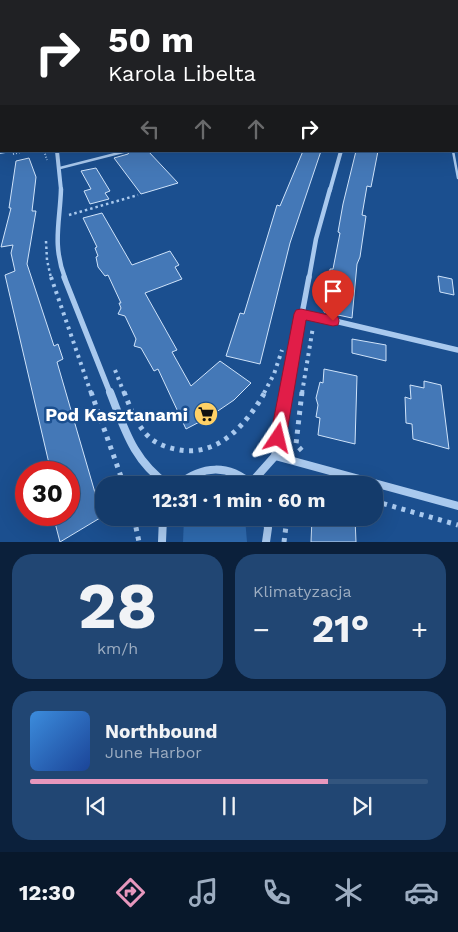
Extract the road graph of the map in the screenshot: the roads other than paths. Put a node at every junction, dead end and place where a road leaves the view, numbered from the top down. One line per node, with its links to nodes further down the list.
1 (57, 152): 5 (street)
2 (123, 152): 5 (lane)
3 (341, 152): 7 (street)
4 (453, 152): 6 (lane)
5 (60, 168): 10 (street)
6 (458, 178)
7 (301, 314): 8 (street); 9 (street)
8 (458, 350)
9 (275, 456): 13 (street); 14 (street)
10 (156, 476)
11 (189, 476): 12 (street)
12 (241, 476)
13 (258, 476)
14 (458, 506)
15 (163, 526): 17 (street)
16 (268, 526): 18 (street)
17 (162, 542)
18 (266, 542)

